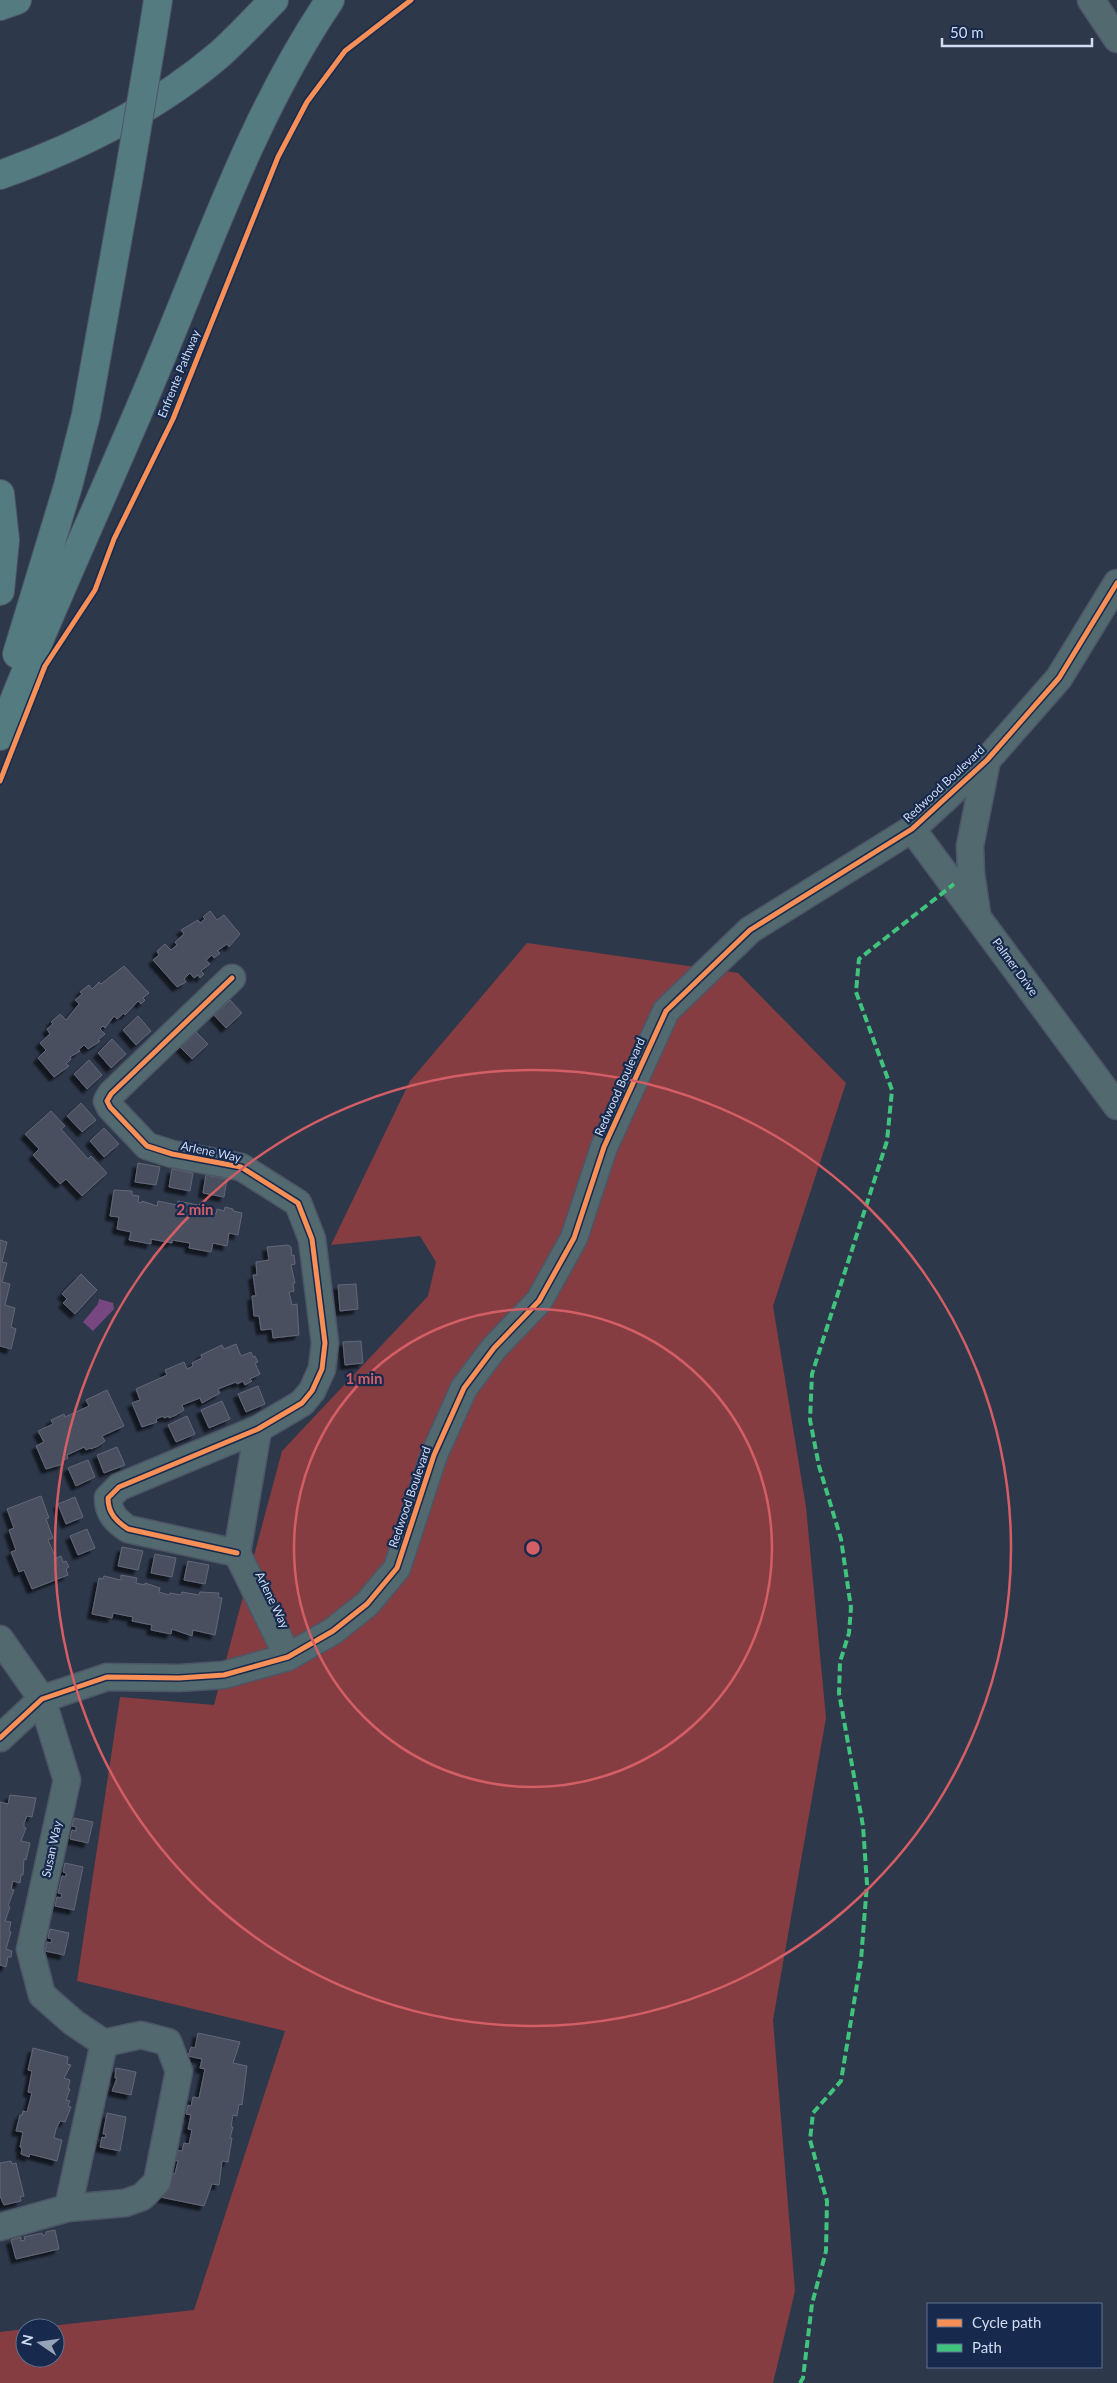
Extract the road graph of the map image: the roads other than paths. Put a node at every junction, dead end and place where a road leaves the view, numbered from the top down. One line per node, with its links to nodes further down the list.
1 (17, 0): 6 (highway)
2 (158, 0): 12 (highway, bridge)
3 (274, 0): 8 (highway)
4 (330, 0): 13 (highway)
5 (1091, 0): 7 (street)
6 (0, 6)
7 (1117, 39)
8 (0, 175)
9 (0, 494): 11 (highway)
10 (1117, 583): 14 (street, Redwood Boulevard)
11 (0, 591)
12 (0, 711)
13 (0, 736)
14 (987, 760): 15 (street, Redwood Boulevard); 16 (street)
15 (912, 829): 16 (street, Palmer Drive); 22 (street, Redwood Boulevard)
16 (977, 917): 18 (street, Palmer Drive)
17 (232, 978): 19 (street, Arlene Way)
18 (1117, 1106)
19 (258, 1429): 20 (street); 20 (street, Arlene Way)
20 (237, 1553): 22 (street, Arlene Way)
21 (0, 1638): 23 (street, Susan Way)
22 (288, 1657): 23 (street, Redwood Boulevard)
23 (42, 1699): 24 (street, Redwood Boulevard); 25 (street, Susan Way)
24 (0, 1738)
25 (104, 2043): 26 (street); 26 (street)
26 (68, 2208): 27 (street)
27 (0, 2227)

